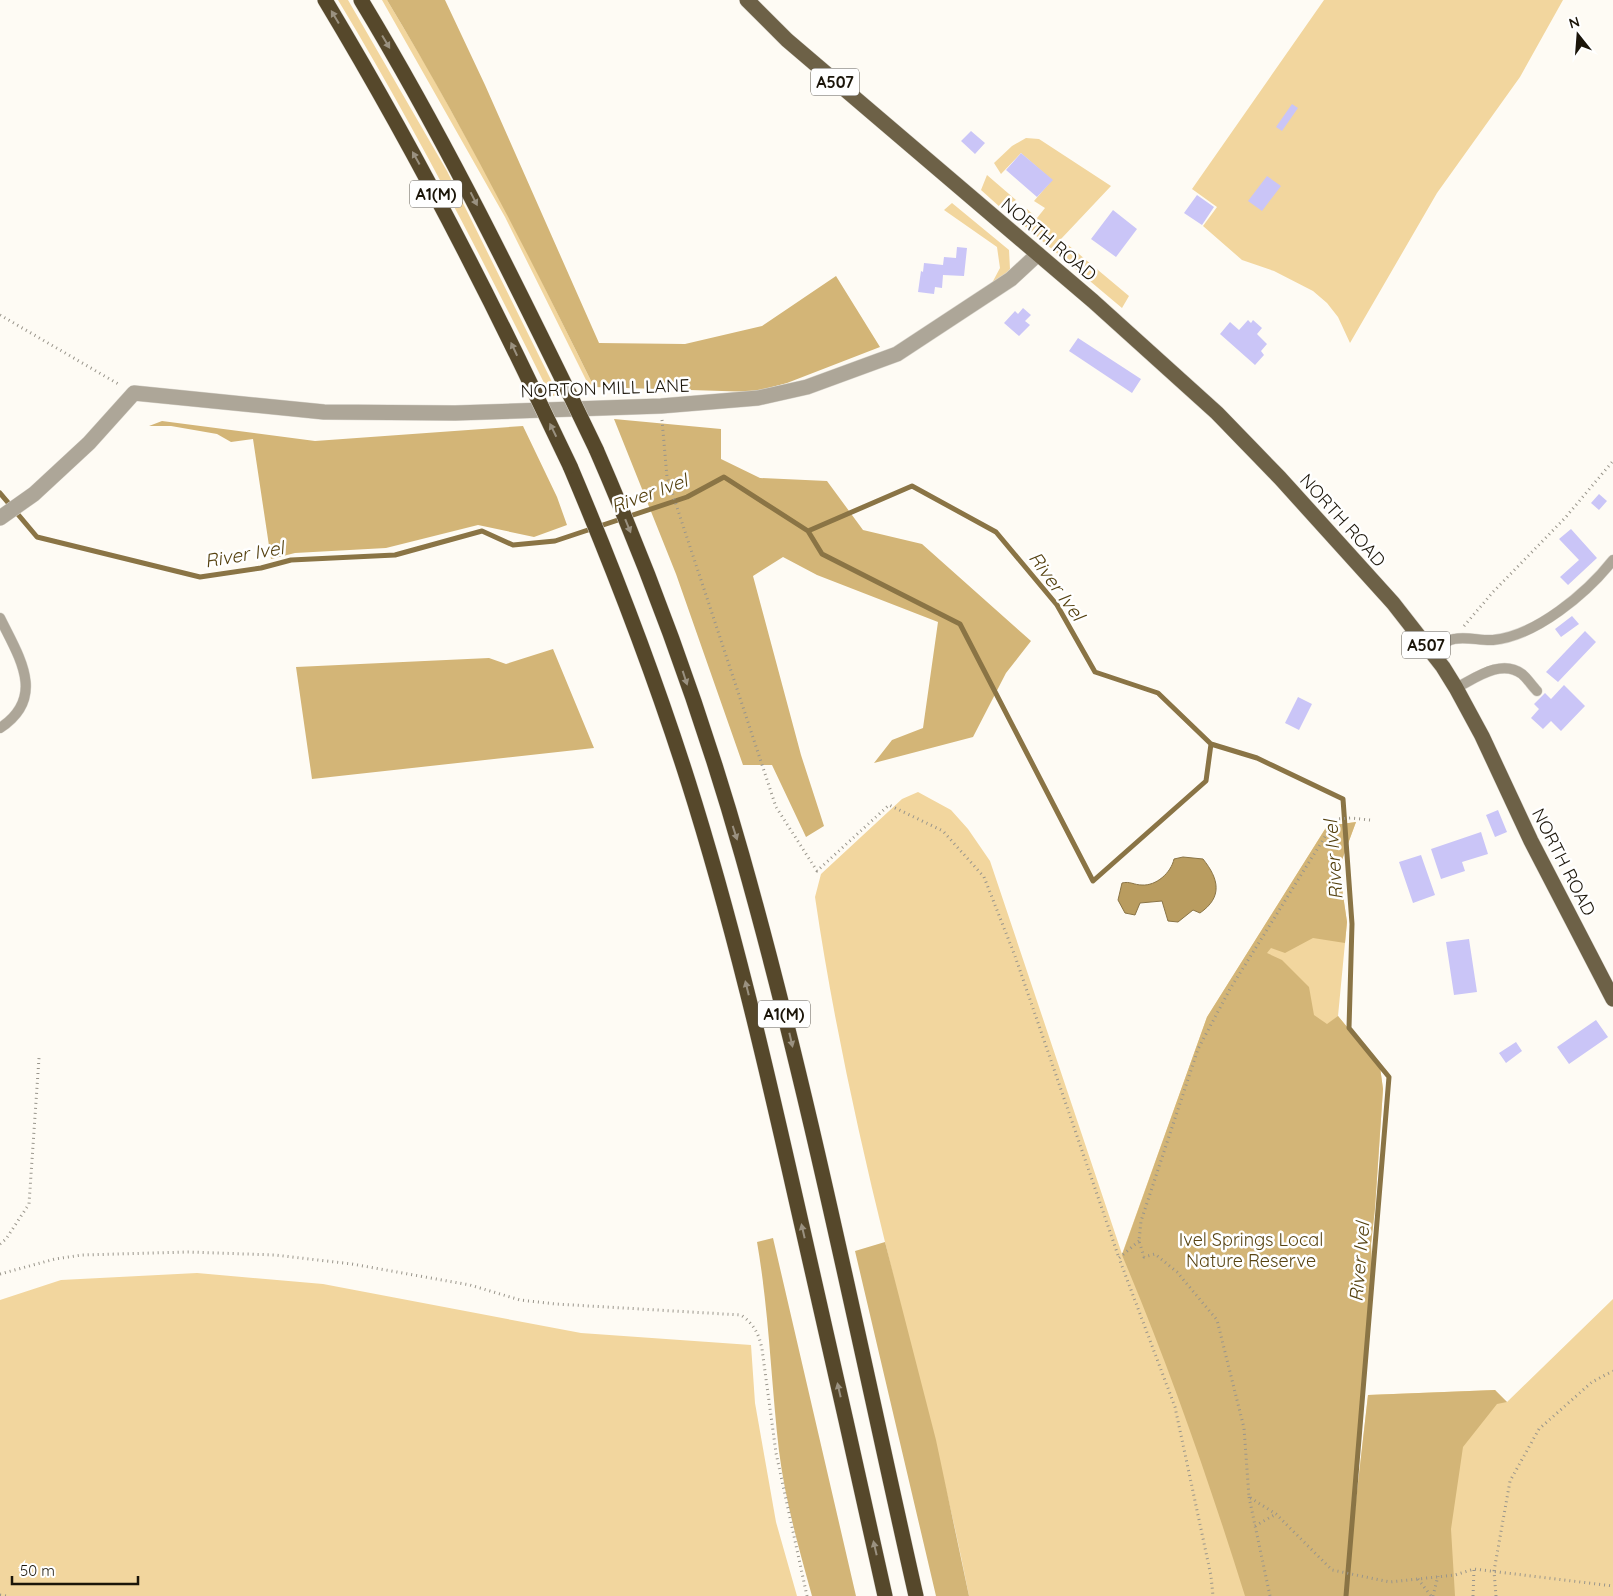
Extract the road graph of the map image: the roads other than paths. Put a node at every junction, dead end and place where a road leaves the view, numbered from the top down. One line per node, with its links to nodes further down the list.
1 (325, 0): 13 (highway, A1(M), one-way to 1, bridge)
2 (361, 0): 14 (highway, A1(M), one-way to 14, bridge)
3 (747, 0): 4 (main road, NORTH ROAD / A507)
4 (1038, 254): 5 (street, NORTON MILL LANE); 8 (main road, NORTH ROAD / A507)
5 (2, 516)
6 (1613, 560): 8 (lane)
7 (0, 618): 11 (lane)
8 (1430, 651): 9 (main road, NORTH ROAD / A507)
9 (1456, 688): 10 (lane); 12 (main road, NORTH ROAD / A507)
10 (1538, 691)
11 (0, 728)
12 (1613, 999)
13 (886, 1596)
14 (916, 1596)

